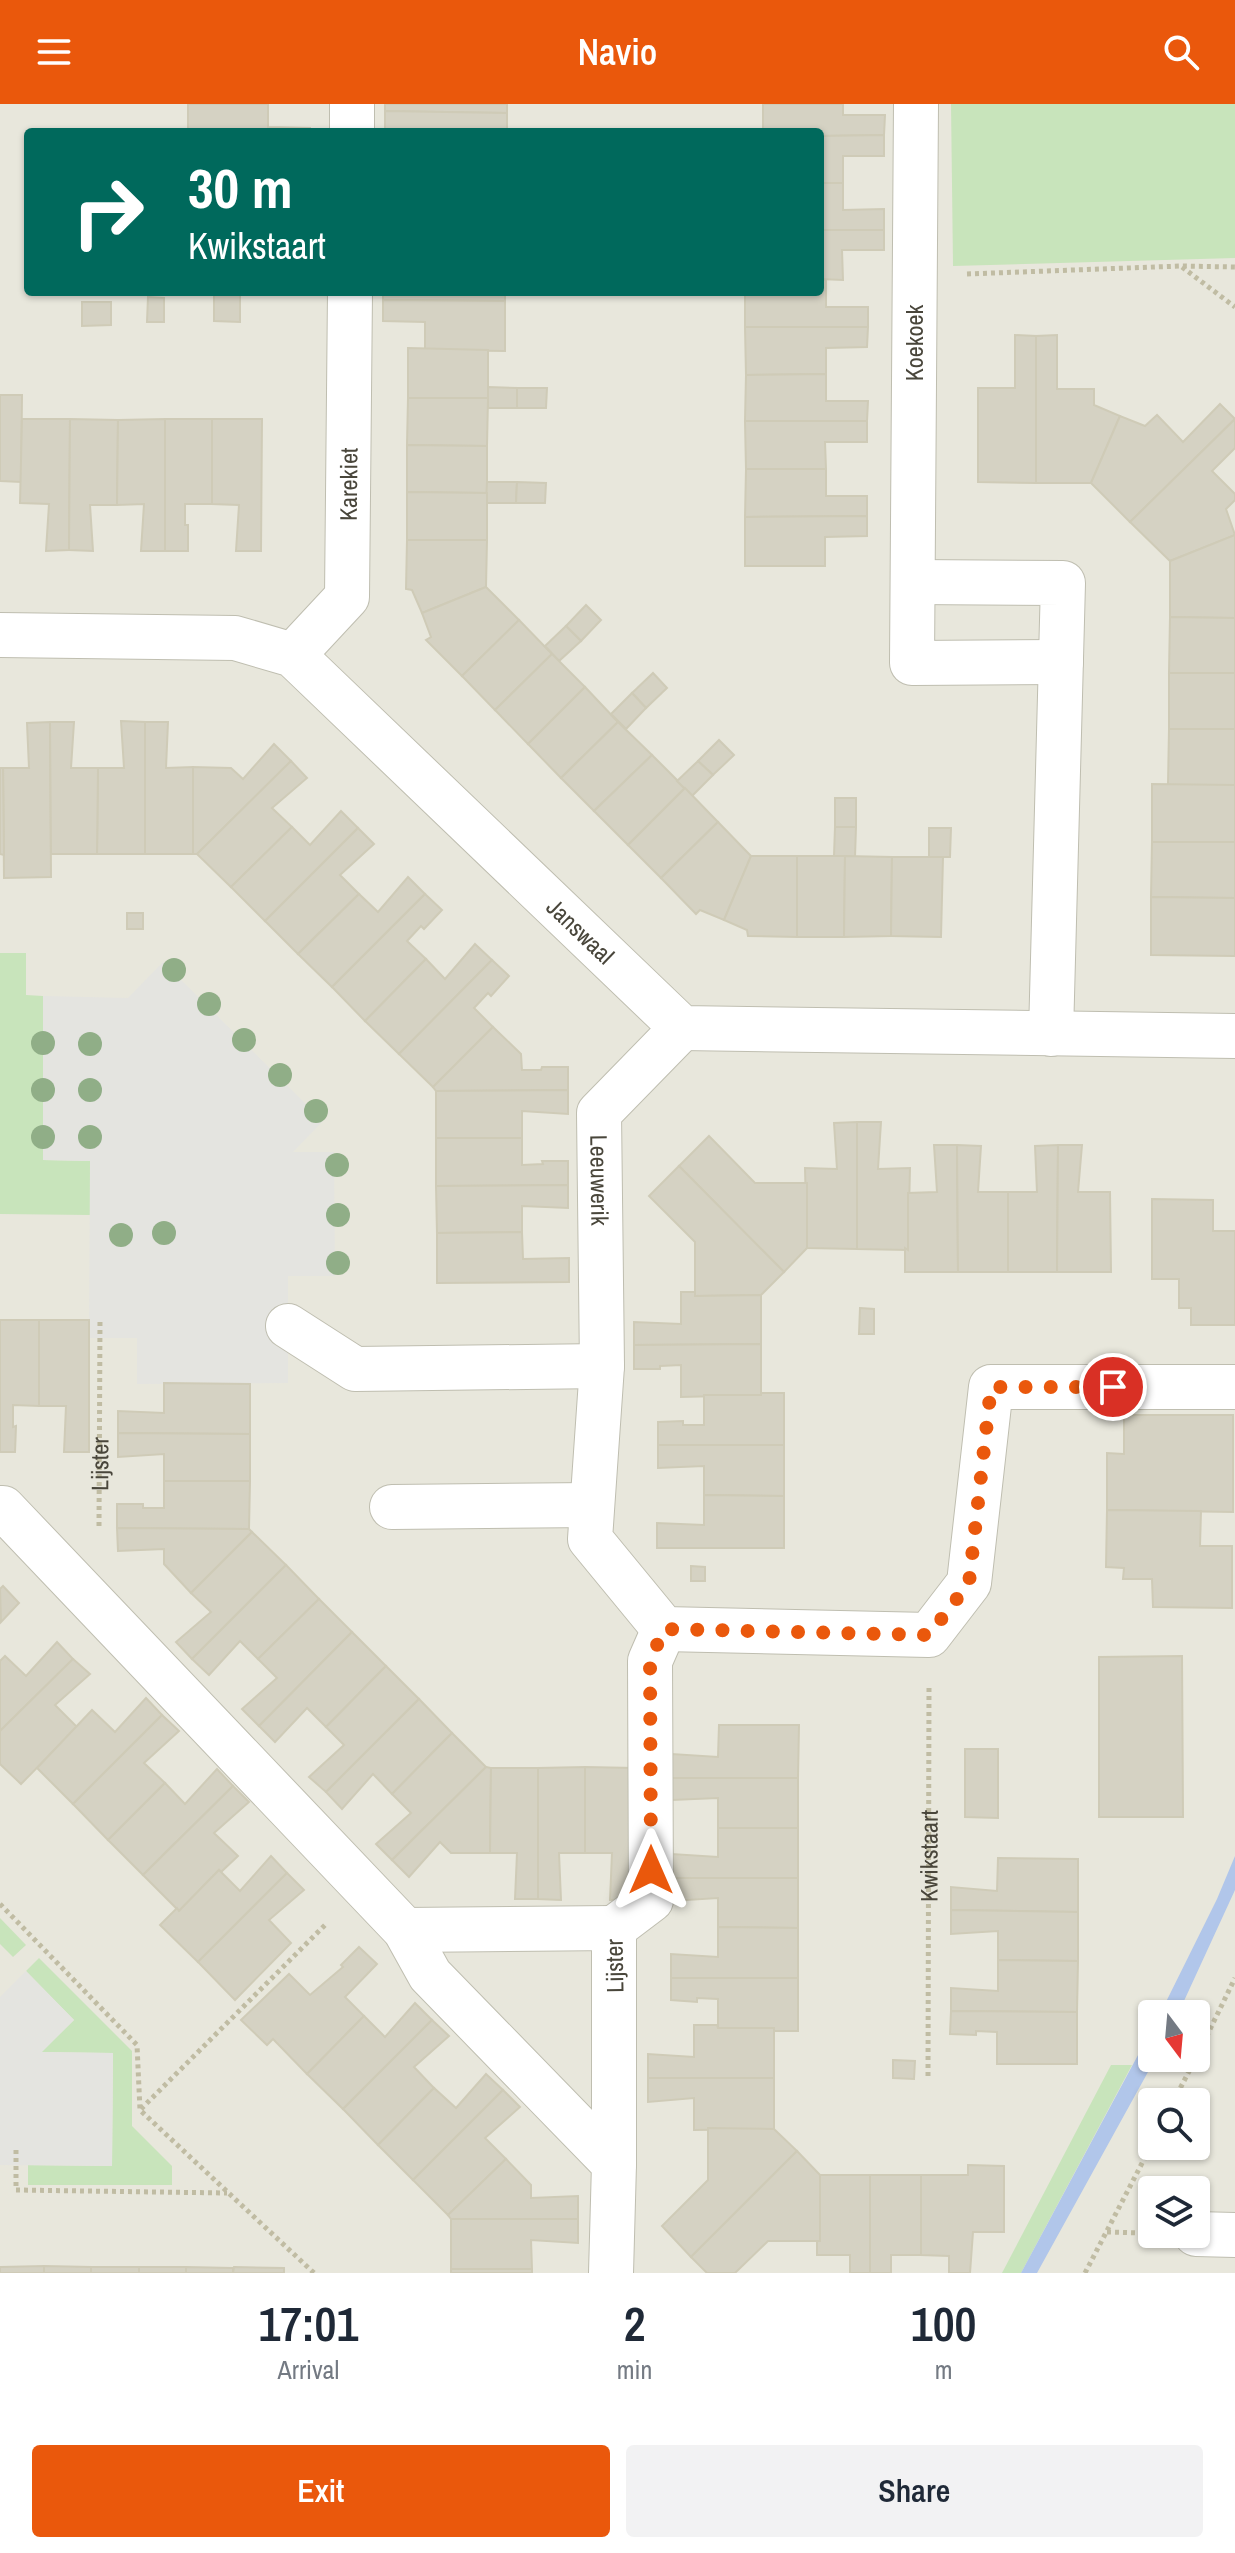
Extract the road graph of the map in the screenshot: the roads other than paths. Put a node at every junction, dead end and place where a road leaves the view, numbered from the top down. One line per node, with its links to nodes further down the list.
1 (352, 104): 3 (street)
2 (916, 104): 5 (street, Koekoek)
3 (352, 128)
4 (350, 296): 7 (street, Karekiet)
5 (914, 582): 8 (street); 8 (street, Koekoek)
6 (0, 635): 7 (street, Janswaal)
7 (293, 655): 9 (street, Janswaal)
8 (1061, 662): 10 (street)
9 (682, 1028): 10 (street); 13 (street, Leeuwerik)
10 (1051, 1034): 11 (street)
11 (1235, 1036)
12 (288, 1326): 13 (street)
13 (602, 1366): 17 (street, Leeuwerik)
14 (1235, 1387): 18 (street)
15 (392, 1507): 17 (street)
16 (0, 1508): 20 (street)
17 (591, 1522): 18 (street)
18 (664, 1629): 19 (street)
19 (614, 1928): 20 (street, Lijster); 21 (street, Lijster)
20 (405, 1930): 21 (street)
21 (614, 2164): 24 (street, Lijster)
22 (1210, 2234): 23 (street)
23 (1235, 2235)
24 (611, 2273)

